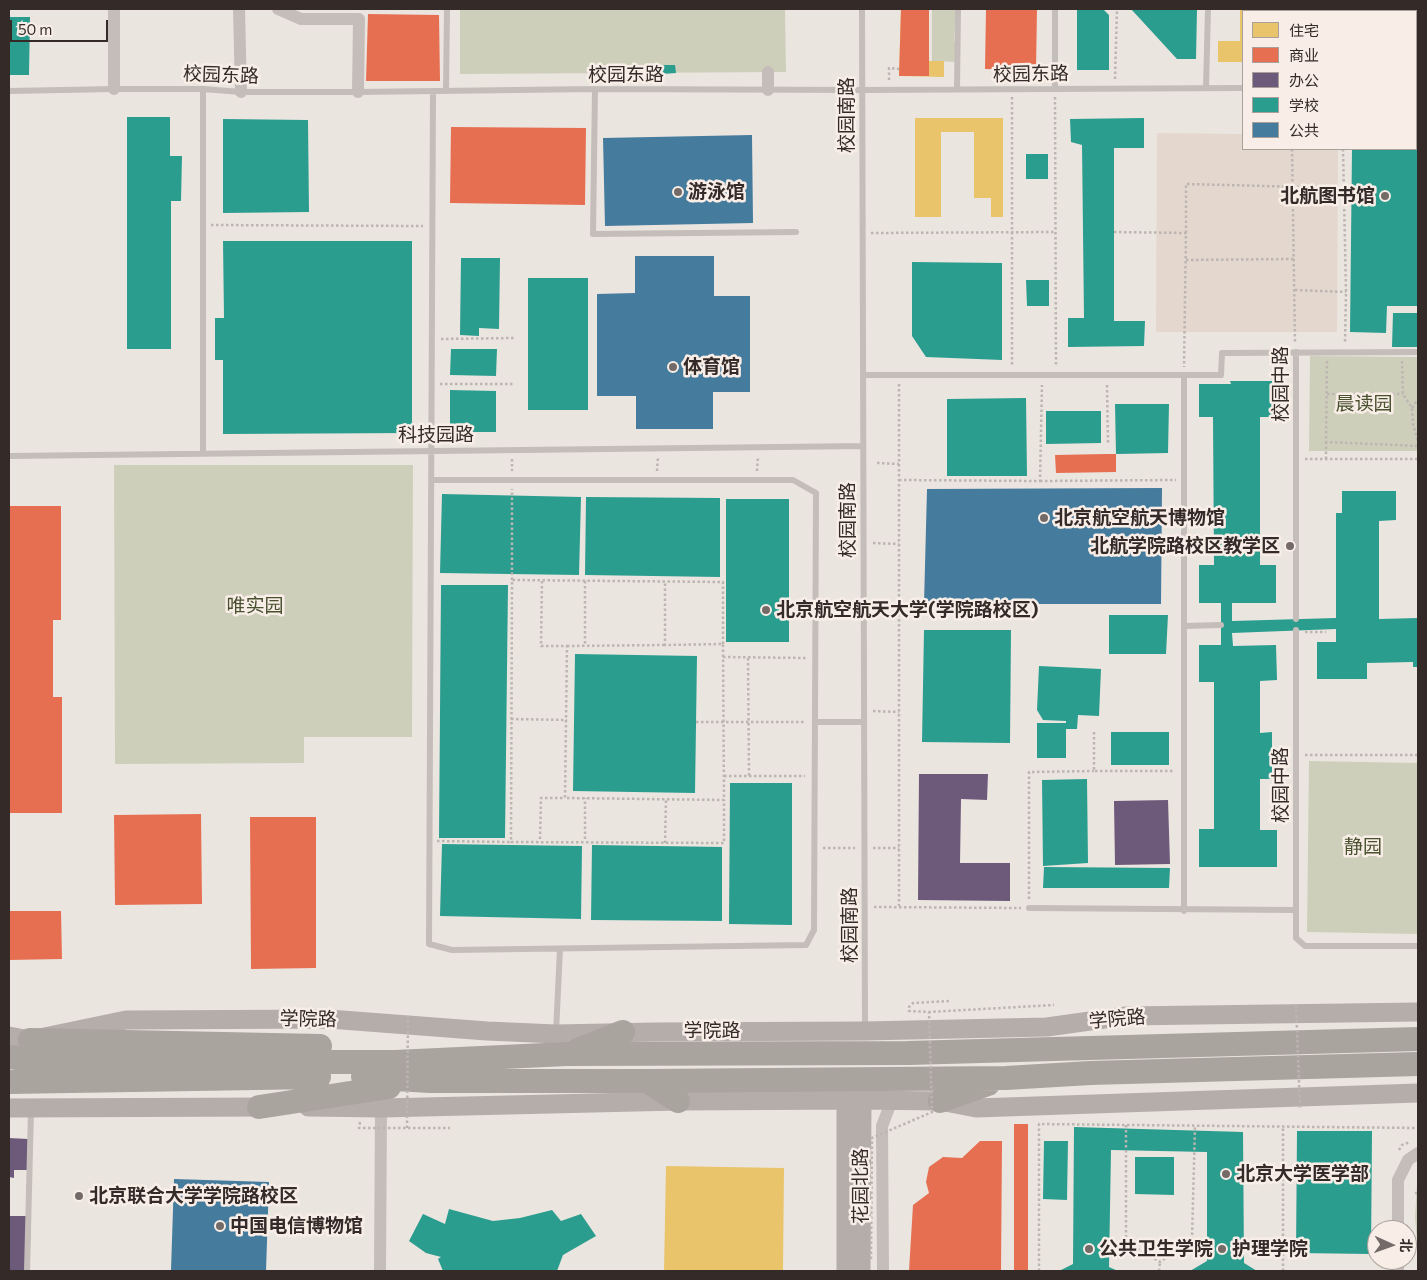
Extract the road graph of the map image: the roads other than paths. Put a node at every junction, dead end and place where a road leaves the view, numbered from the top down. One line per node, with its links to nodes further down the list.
1 (114, 9): 13 (street)
2 (239, 9): 22 (street)
3 (278, 9): 23 (street)
4 (447, 9): 21 (lane)
5 (862, 9): 18 (lane, 校园南路)
6 (958, 9): 16 (lane)
7 (1055, 9): 10 (lane)
8 (1208, 9): 11 (lane)
9 (768, 72): 17 (street)
10 (1055, 88): 11 (lane, 校园东路); 16 (lane, 校园东路)
11 (1206, 88): 12 (lane, 校园东路)
12 (1242, 88)
13 (114, 89): 14 (lane, 校园东路); 19 (lane, 校园东路)
14 (203, 89): 22 (lane, 校园东路); 31 (lane)
15 (595, 89): 17 (lane, 校园东路); 21 (lane, 校园东路); 24 (lane)
16 (957, 89): 18 (lane, 校园东路)
17 (768, 90): 18 (lane, 校园东路)
18 (862, 90): 27 (lane, 校园南路)
19 (9, 91)
20 (433, 91): 21 (lane, 校园东路); 23 (lane, 校园东路); 30 (lane)
21 (446, 91)
22 (241, 92): 23 (lane, 校园东路)
23 (358, 92)
24 (796, 232)
25 (1296, 352): 26 (lane); 28 (lane); 34 (lane, 校园中路)
26 (1418, 352)
27 (863, 375): 28 (lane); 29 (lane, 校园南路)
28 (1184, 376): 36 (lane)
29 (863, 446): 30 (lane, 科技园路); 39 (lane, 校园南路)
30 (431, 450): 31 (lane, 科技园路); 33 (lane)
31 (203, 453): 32 (lane, 科技园路)
32 (9, 456)
33 (432, 480): 38 (lane); 44 (lane)
34 (1296, 619)
35 (1221, 625): 36 (lane)
36 (1184, 626): 42 (lane)
37 (1296, 631): 41 (lane, 校园中路)
38 (815, 722): 39 (lane); 44 (lane)
39 (864, 722): 46 (lane, 校园南路)
40 (1029, 908): 42 (lane)
41 (1296, 910): 42 (lane); 43 (lane, 校园中路)
42 (1184, 911)
43 (1418, 946)
44 (560, 949): 50 (lane)
45 (1418, 1012): 46 (street, 学院路)
46 (865, 1031): 47 (street, 学院路)
47 (623, 1032): 50 (highway)
48 (20, 1038): 50 (street, 学院路); 52 (highway)
49 (1418, 1039): 50 (highway, 学院路)
50 (561, 1044): 52 (highway, 学院路)
51 (9, 1057): 54 (highway)
52 (395, 1062): 54 (highway, 学院路)
53 (1418, 1064): 55 (highway)
54 (42, 1071): 56 (highway); 58 (highway)
55 (1006, 1078): 57 (highway); 63 (highway)
56 (430, 1081): 57 (highway); 64 (highway)
57 (648, 1081): 62 (highway)
58 (9, 1082)
59 (1418, 1093): 63 (street)
60 (854, 1100): 61 (street); 62 (street); 70 (street, 花园北路); 73 (street, 花园北路)
61 (892, 1100): 63 (street); 74 (street)
62 (678, 1101): 67 (street)
63 (940, 1101)
64 (259, 1107): 66 (street); 67 (street)
65 (9, 1108): 66 (street)
66 (31, 1108): 71 (lane)
67 (381, 1108): 72 (street)
68 (1418, 1153): 69 (street)
69 (1398, 1220)
70 (866, 1265)
71 (27, 1271)
72 (380, 1271)
73 (846, 1271)
74 (882, 1271)

